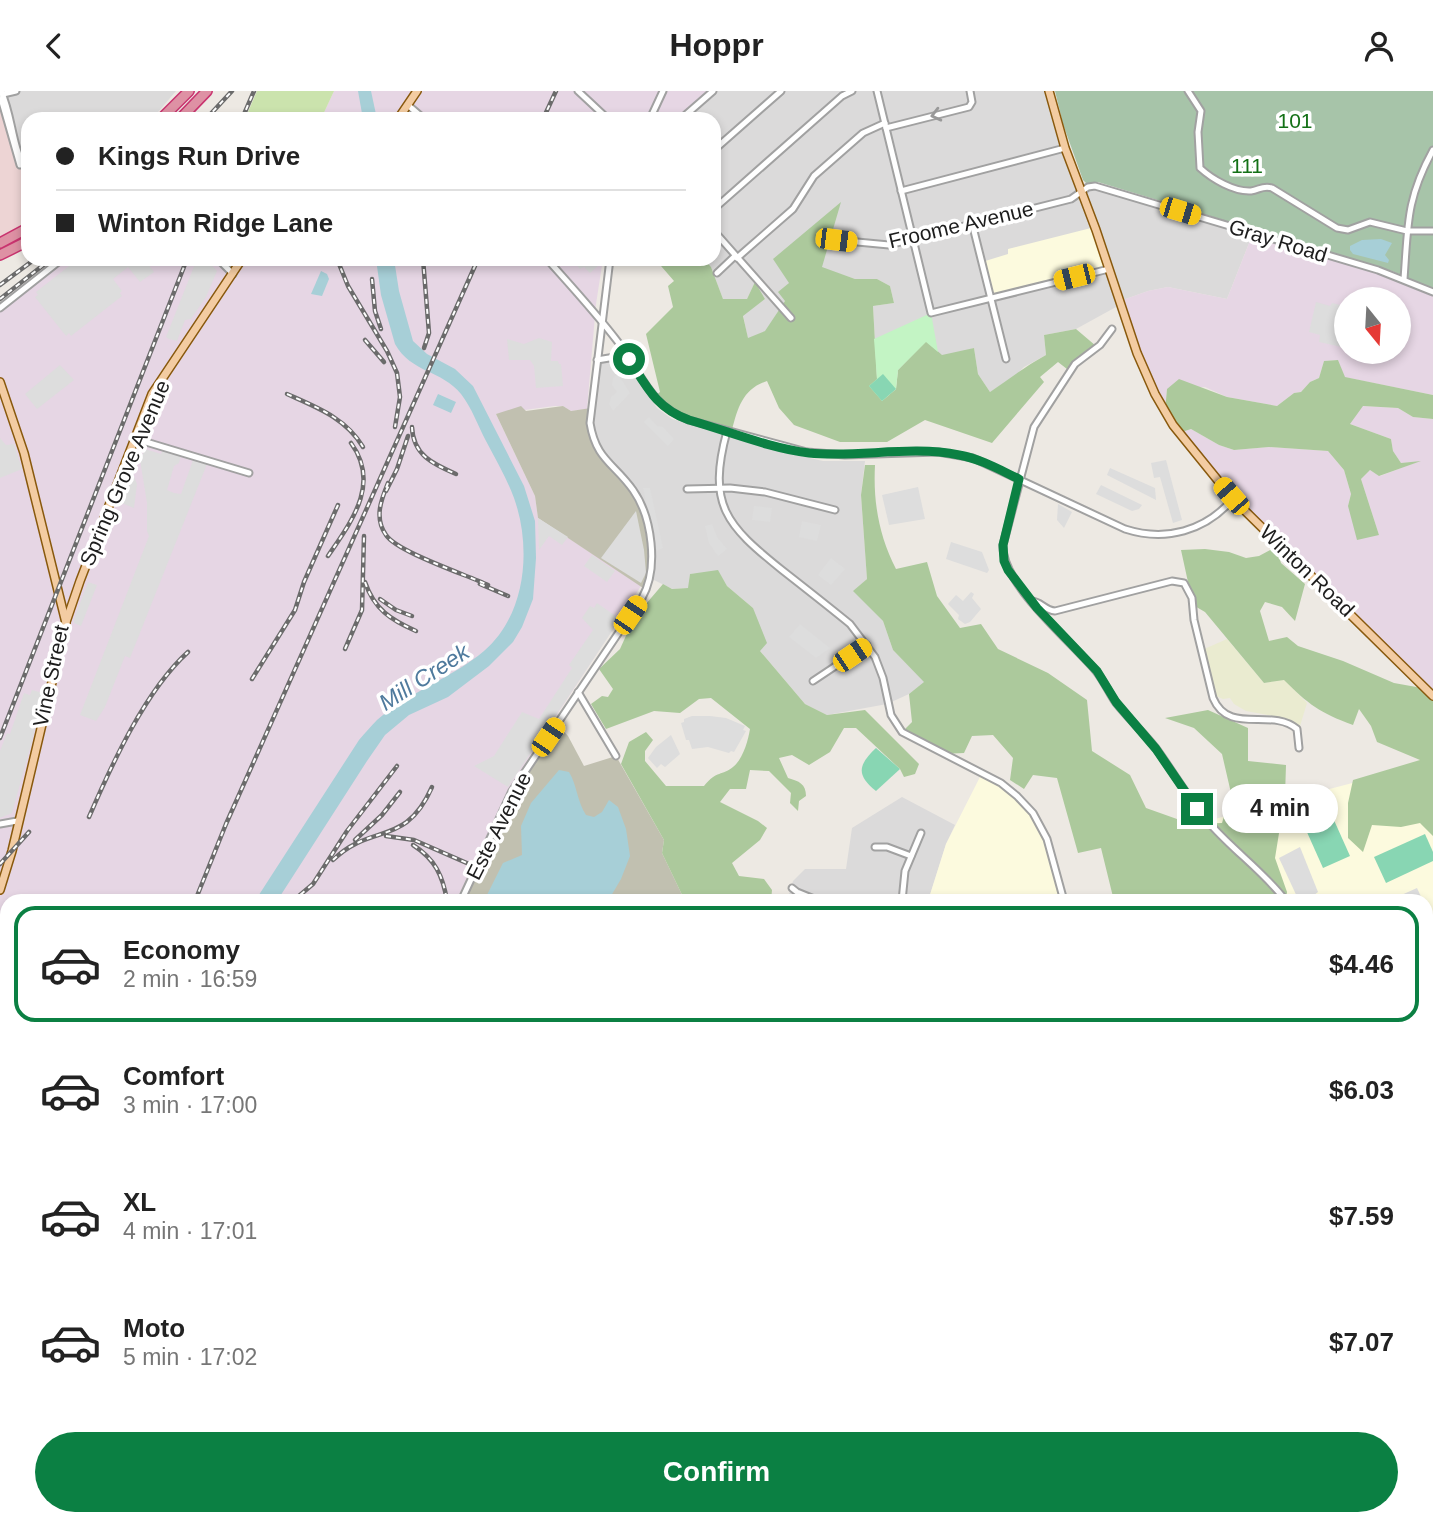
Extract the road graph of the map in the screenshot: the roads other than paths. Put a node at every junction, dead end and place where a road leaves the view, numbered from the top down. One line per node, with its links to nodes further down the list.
1 (16, 91): 14 (street)
2 (189, 91): 17 (highway)
3 (207, 91): 18 (highway)
4 (417, 91): 16 (main road)
5 (578, 91): 21 (street)
6 (663, 91): 22 (street)
7 (713, 91): 23 (street)
8 (781, 91): 25 (street)
9 (852, 91): 15 (street)
10 (877, 91): 24 (street)
11 (970, 91): 24 (street, one-way to 24)
12 (1049, 91): 26 (main road, Winton Road)
13 (1188, 91): 33 (street)
14 (2, 93): 28 (street)
15 (840, 93): 31 (street)
16 (409, 106): 19 (main road); 20 (street)
17 (168, 112)
18 (187, 112)
19 (404, 112)
20 (416, 112)
21 (600, 112)
22 (653, 112)
23 (689, 112)
24 (885, 125): 29 (street); 42 (street)
25 (721, 144)
26 (1065, 148): 29 (street); 30 (main road, Winton Road)
27 (1433, 150): 33 (street)
28 (21, 164)
29 (901, 191): 37 (street)
30 (1082, 191): 32 (street, Froome Avenue); 48 (main road, Winton Road); 51 (street, Gray Road)
31 (721, 203)
32 (972, 223): 37 (street, Froome Avenue); 53 (street)
33 (1407, 231): 34 (street); 51 (street)
34 (1433, 231)
35 (21, 232): 39 (highway)
36 (721, 239): 42 (street)
37 (913, 239): 38 (street, Froome Avenue); 53 (street)
38 (836, 240)
39 (0, 243)
40 (21, 244): 41 (highway)
41 (0, 255)
42 (736, 257): 49 (street); 55 (street)
43 (53, 266): 54 (street)
44 (225, 266): 50 (street)
45 (238, 266): 50 (main road, Spring Grove Avenue)
46 (553, 266): 56 (street)
47 (609, 266): 56 (street, Este Avenue)
48 (1109, 269): 53 (street); 68 (main road, Winton Road)
49 (717, 273)
50 (233, 274): 63 (main road, Spring Grove Avenue)
51 (1404, 279): 52 (street, Gray Road)
52 (1433, 292)
53 (991, 297): 59 (street)
54 (0, 308)
55 (791, 318)
56 (602, 322): 58 (street); 60 (street, Este Avenue)
57 (1112, 328): 65 (street)
58 (627, 355): 60 (street); 62 (street)
59 (1006, 359)
60 (597, 360): 74 (street, Este Avenue)
61 (0, 382): 71 (main road, Vine Street)
62 (727, 431): 65 (street); 66 (street)
63 (136, 439): 64 (street); 71 (main road, Spring Grove Avenue)
64 (249, 473)
65 (1019, 479): 68 (street); 70 (street)
66 (720, 488): 67 (street); 69 (street); 72 (street)
67 (687, 489)
68 (1233, 499): 75 (main road, Winton Road)
69 (835, 510)
70 (1031, 601): 76 (street); 89 (street)
71 (66, 623): 78 (main road, Vine Street)
72 (867, 645): 73 (street); 88 (street)
73 (813, 681)
74 (578, 692): 77 (street); 85 (street, Este Avenue)
75 (1433, 696)
76 (1299, 748)
77 (616, 756)
78 (17, 821): 79 (street); 84 (main road, Vine Street)
79 (0, 824)
80 (921, 833): 82 (street)
81 (875, 846): 82 (street)
82 (911, 856): 87 (street)
83 (792, 888): 86 (street)
84 (0, 890)
85 (464, 894)
86 (804, 894)
87 (903, 894)
88 (1062, 894)
89 (1280, 894)

